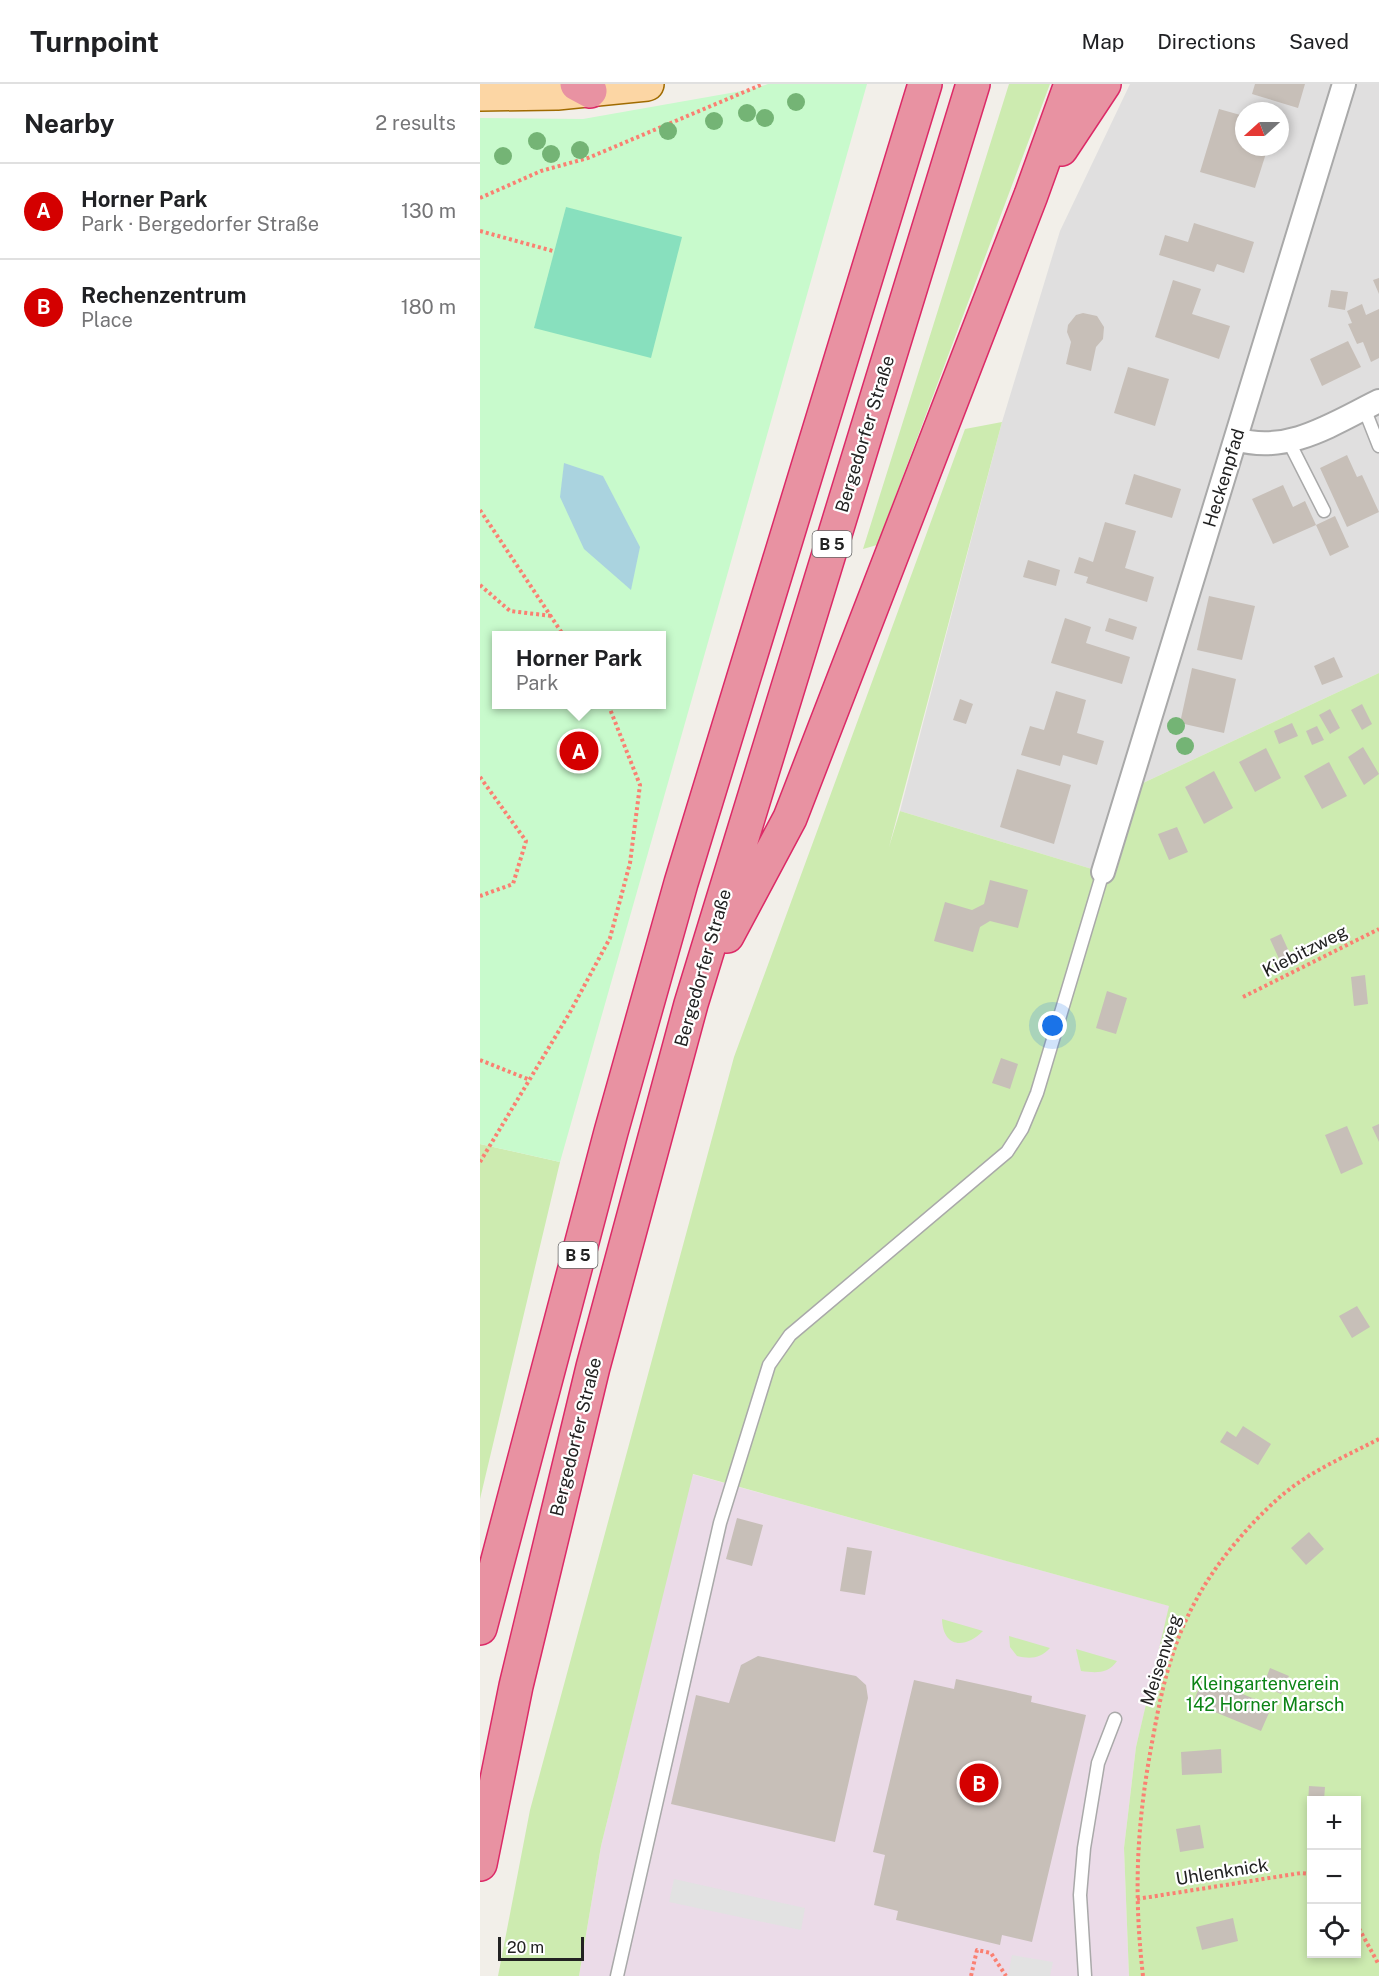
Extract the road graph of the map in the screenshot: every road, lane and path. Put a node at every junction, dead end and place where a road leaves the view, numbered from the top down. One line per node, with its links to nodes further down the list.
1 (647, 84): 9 (main road)
2 (763, 84): 13 (path)
3 (906, 84): 11 (highway)
4 (925, 84): 11 (highway, B 5)
5 (973, 84): 31 (highway, Bergedorfer Straße / B 5)
6 (1071, 84): 12 (highway)
7 (1104, 84): 12 (highway)
8 (1344, 84): 17 (street, Heckenpfad)
9 (584, 87): 10 (main road)
10 (480, 94)
11 (901, 158): 36 (highway, B 5)
12 (1031, 195): 31 (highway, B 5)
13 (480, 198)
14 (480, 231): 15 (path)
15 (553, 251)
16 (1371, 405): 18 (street); 19 (lane)
17 (1236, 439): 18 (street); 27 (street, Heckenpfad)
18 (1289, 442): 21 (lane)
19 (1379, 446)
20 (480, 510): 23 (path)
21 (1324, 511)
22 (480, 585): 23 (path)
23 (552, 616): 24 (path)
24 (561, 631)
25 (610, 709): 33 (path)
26 (480, 777): 28 (path)
27 (1102, 872): 43 (lane)
28 (480, 896)
29 (1379, 929): 30 (path, Kiebitzweg)
30 (1243, 997)
31 (691, 1004): 38 (highway, Bergedorfer Straße / B 5)
32 (480, 1060): 33 (path)
33 (530, 1080): 34 (path)
34 (480, 1162)
35 (1379, 1439): 40 (path, Meisenweg)
36 (480, 1629)
37 (1115, 1719): 46 (lane)
38 (480, 1864)
39 (1307, 1874): 40 (path, Uhlenknick)
40 (1137, 1899): 47 (path, Meisenweg)
41 (1361, 1932): 42 (path)
42 (1379, 1965)
43 (617, 1976)
44 (971, 1976): 45 (path)
45 (1006, 1976)
46 (1085, 1976)
47 (1143, 1976)

